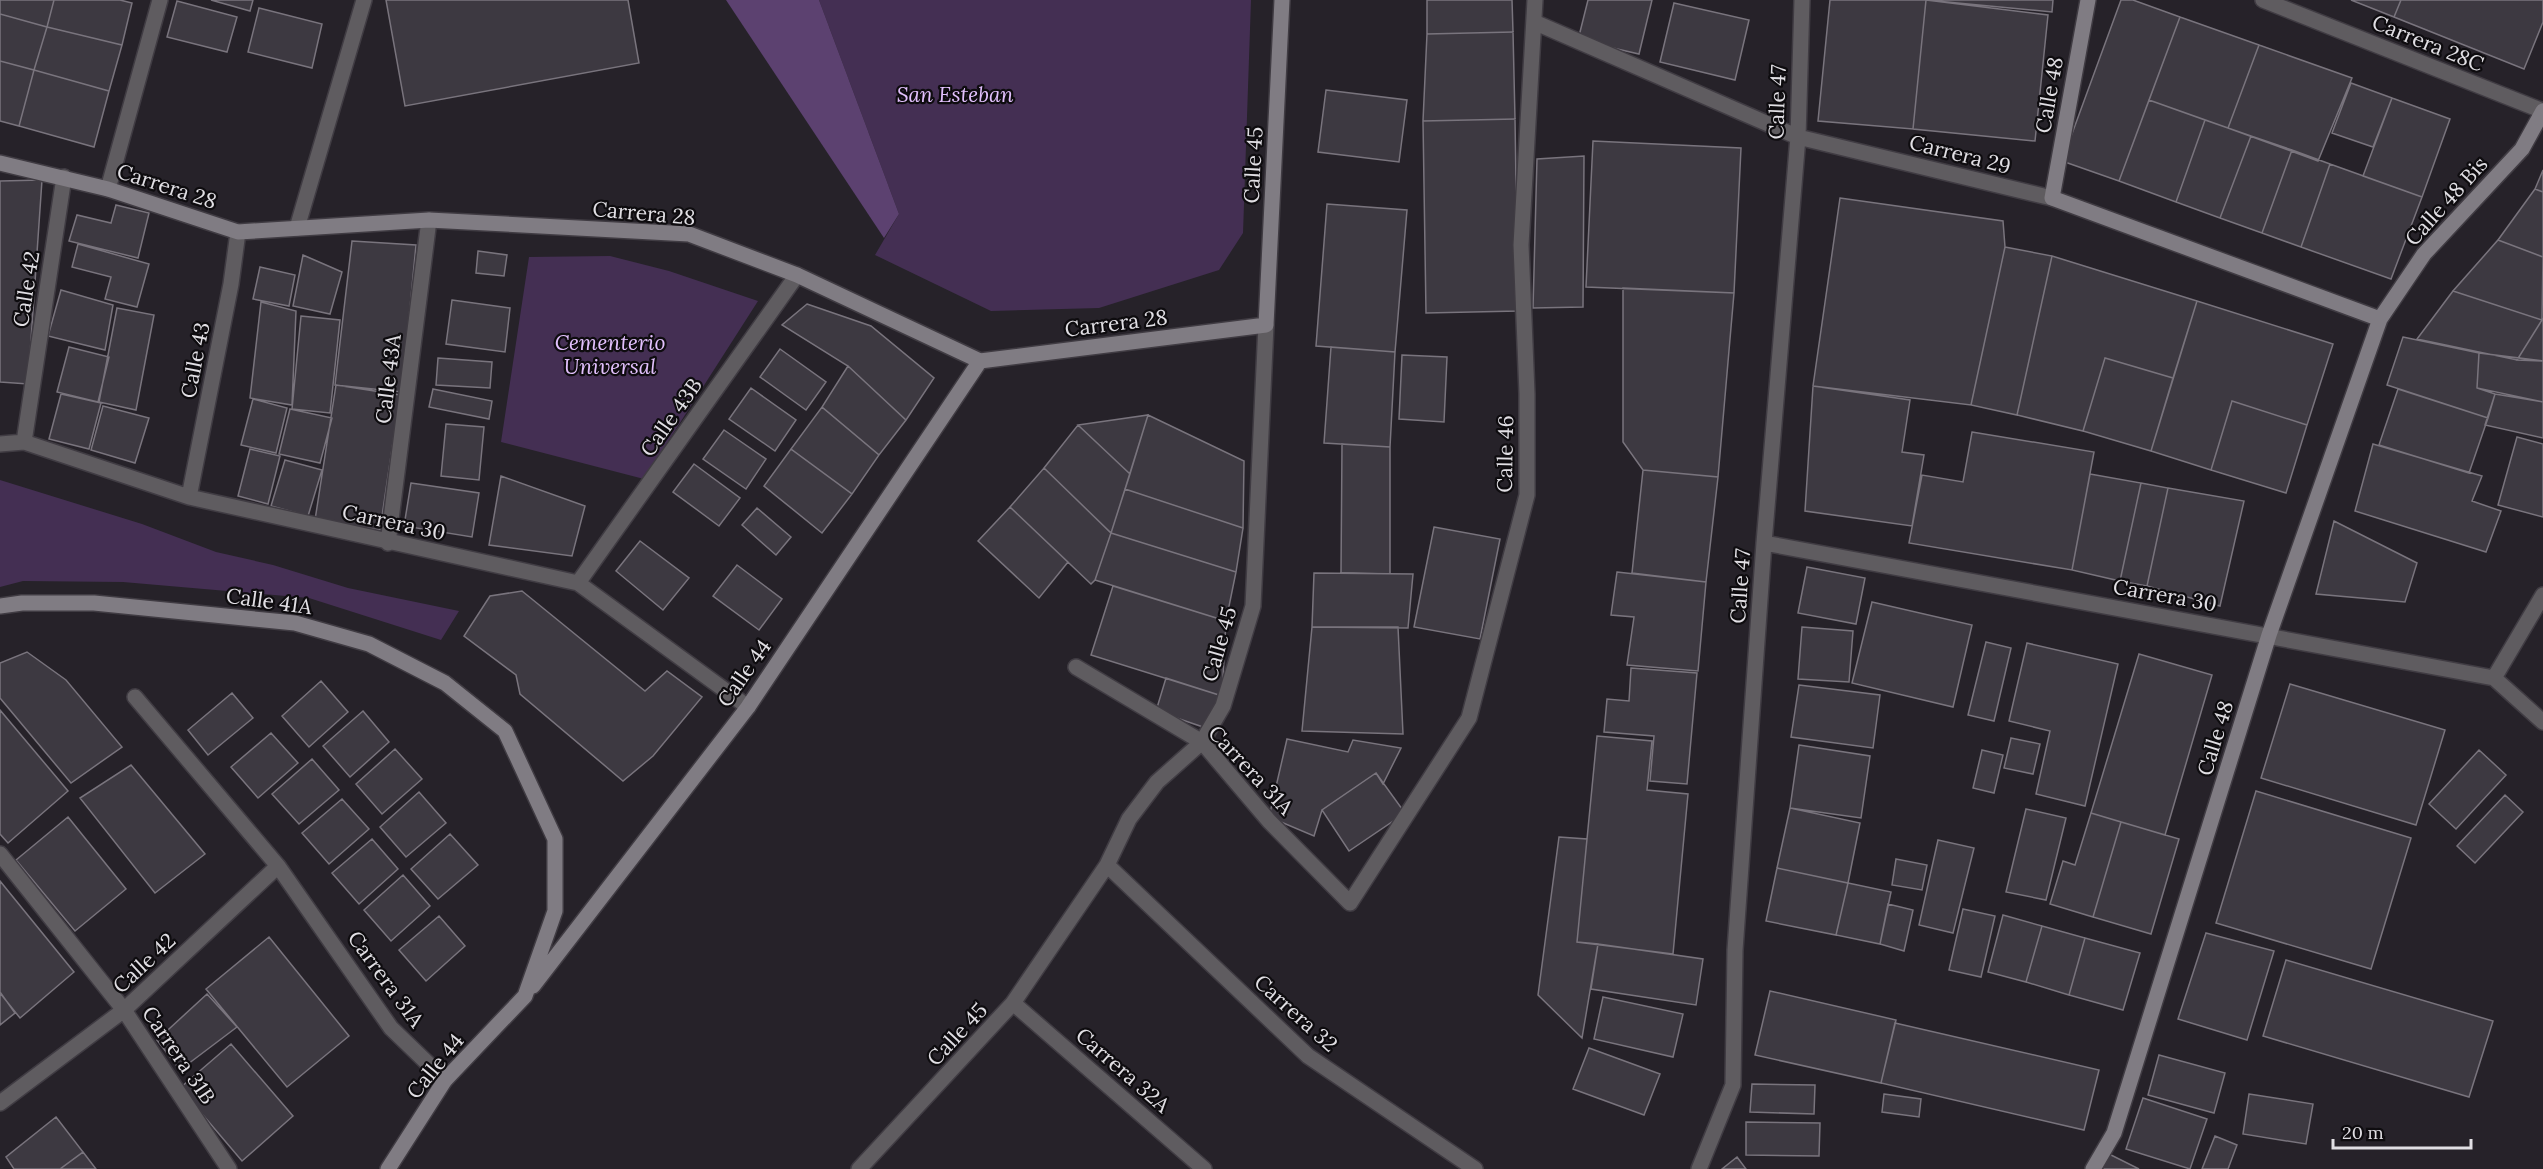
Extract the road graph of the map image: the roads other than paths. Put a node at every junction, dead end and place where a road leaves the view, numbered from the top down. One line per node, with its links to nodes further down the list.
1 (160, 0): 13 (street)
2 (364, 0): 16 (street)
3 (1282, 0): 20 (street, Calle 45)
4 (1535, 0): 8 (street, Calle 46)
5 (1802, 0): 10 (street, Calle 47)
6 (2088, 0): 14 (street, Calle 48)
7 (2263, 0): 9 (street, Carrera 28C)
8 (1534, 22): 10 (street, Carrera 29); 41 (street, Calle 46)
9 (2543, 111): 19 (street, Calle 48 Bis)
10 (1798, 137): 14 (street, Carrera 29); 26 (street, Calle 47)
11 (0, 163): 12 (street, Carrera 28)
12 (64, 177): 13 (street, Carrera 28); 22 (street, Calle 42)
13 (108, 189): 17 (street, Carrera 28)
14 (2052, 198): 19 (street, Carrera 29)
15 (429, 220): 16 (street, Carrera 28); 18 (street, Carrera 28); 25 (street, Calle 43A)
16 (297, 228): 17 (street, Carrera 28)
17 (238, 232): 24 (street, Calle 43)
18 (797, 275): 21 (street, Carrera 28); 27 (street, Calle 43B)
19 (2380, 319): 30 (street, Calle 48)
20 (1266, 325): 21 (street, Carrera 28); 37 (street, Calle 45)
21 (980, 361): 34 (street, Calle 44)
22 (24, 442): 23 (street, Carrera 30); 24 (street, Carrera 30)
23 (0, 444)
24 (189, 496): 25 (street, Carrera 30)
25 (388, 543): 27 (street, Carrera 30)
26 (1764, 543): 30 (street, Carrera 30); 47 (street, Calle 47)
27 (578, 583): 34 (street, Carrera 30)
28 (2543, 595): 32 (street)
29 (0, 606): 36 (street, Calle 41A)
30 (2269, 635): 32 (street, Carrera 30); 55 (street, Calle 48)
31 (1076, 667): 37 (street, Carrera 31A)
32 (2494, 678): 35 (street)
33 (135, 697): 40 (street)
34 (748, 707): 42 (street, Calle 44)
35 (2543, 722)
36 (505, 731): 42 (street, Calle 44)
37 (1202, 742): 39 (street, Calle 45); 41 (street, Carrera 31A)
38 (0, 854): 44 (street, Carrera 31B)
39 (1107, 865): 43 (street, Calle 45); 52 (street, Carrera 32)
40 (278, 866): 44 (street, Calle 42); 45 (street, Carrera 31A)
41 (1350, 903)
42 (525, 996): 45 (street, Calle 44)
43 (1013, 1003): 50 (street, Calle 45); 51 (street, Carrera 32A)
44 (124, 1010): 46 (street, Calle 42); 48 (street, Carrera 31B)
45 (445, 1080): 49 (street, Calle 44)
46 (0, 1103)
47 (1707, 1151): 53 (street); 54 (street, Calle 47)
48 (230, 1169)
49 (388, 1169)
50 (859, 1169)
51 (1204, 1169)
52 (1474, 1169)
53 (1688, 1169)
54 (1699, 1169)
55 (2093, 1169)

